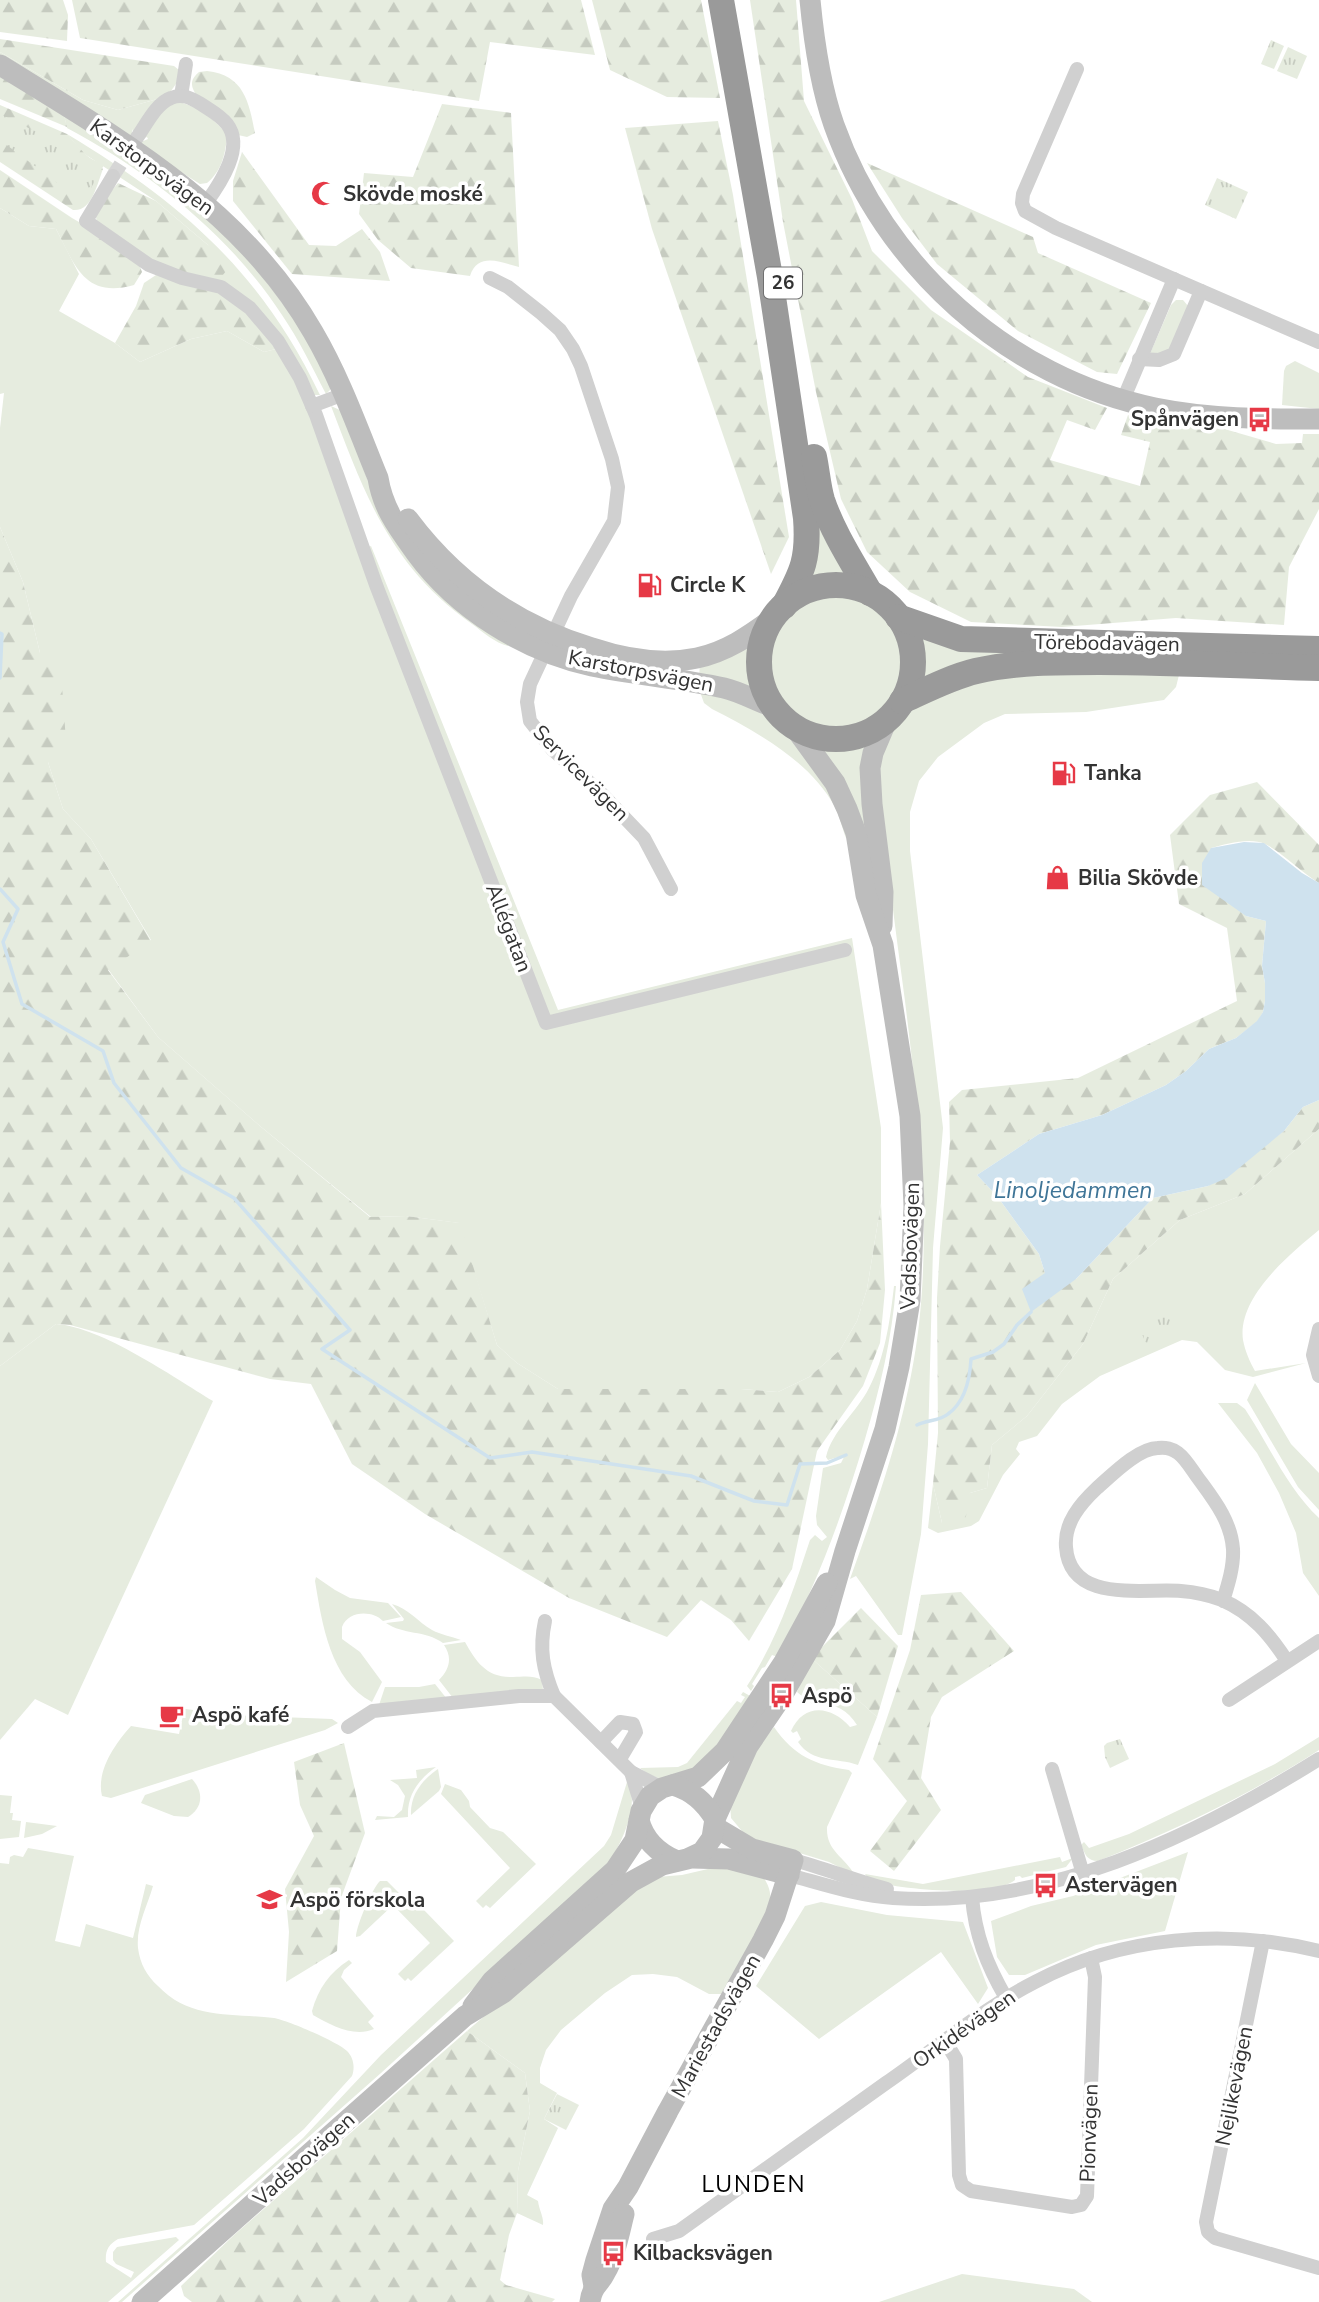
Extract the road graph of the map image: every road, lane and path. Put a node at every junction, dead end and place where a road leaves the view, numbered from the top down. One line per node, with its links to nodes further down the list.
1 (721, 0): 21 (highway, 26)
2 (733, 0): 20 (highway, 26)
3 (810, 0): 17 (main road)
4 (186, 64): 7 (street)
5 (0, 65): 10 (main road, Karstorpsvägen)
6 (1077, 69): 12 (street)
7 (181, 96): 8 (street); 10 (street)
8 (136, 139)
9 (113, 176): 18 (street)
10 (206, 203): 16 (main road, Karstorpsvägen)
11 (490, 278): 23 (street, Servicevägen)
12 (1174, 279): 13 (street); 15 (street)
13 (1201, 291): 14 (street); 15 (street)
14 (1319, 342)
15 (1139, 359): 17 (street)
16 (344, 394): 18 (street); 23 (main road, Karstorpsvägen)
17 (1123, 400): 19 (main road)
18 (312, 406): 31 (street, Allégatan)
19 (1319, 419)
20 (870, 593): 21 (highway, 26); 22 (highway, 26)
21 (778, 612): 23 (main road, Karstorpsvägen); 26 (highway, 26)
22 (898, 617): 24 (highway, Törebodavägen / 26); 27 (highway, 26)
23 (549, 642): 26 (main road, Karstorpsvägen); 29 (street, Servicevägen)
24 (1319, 649)
25 (1319, 668): 27 (highway, Törebodavägen / 26)
26 (773, 707): 28 (highway, 26)
27 (894, 711): 28 (highway, 26); 30 (main road, Vadsbovägen)
28 (796, 728): 30 (main road, Vadsbovägen)
29 (671, 889)
30 (881, 935): 34 (main road, Vadsbovägen)
31 (845, 950)
32 (1319, 1329): 33 (street)
33 (1319, 1376)
34 (845, 1551): 47 (main road, Vadsbovägen); 49 (main road, Vadsbovägen)
35 (1223, 1601): 35 (street); 38 (street)
36 (545, 1621): 39 (street)
37 (1319, 1641): 38 (street)
38 (1287, 1661): 40 (street)
39 (554, 1696): 41 (street); 42 (street)
40 (1229, 1700)
41 (348, 1727)
42 (601, 1742): 43 (street); 43 (street)
43 (620, 1759): 46 (street)
44 (1319, 1759): 52 (street)
45 (1052, 1769): 52 (street)
46 (631, 1772): 47 (street); 48 (street)
47 (667, 1787): 48 (main road); 49 (main road)
48 (641, 1814): 50 (main road); 58 (main road, Vadsbovägen)
49 (715, 1823): 50 (main road); 51 (main road)
50 (684, 1859): 51 (main road); 58 (main road, Vadsbovägen)
51 (791, 1867): 53 (street); 62 (main road, Mariestadsvägen)
52 (1083, 1874): 53 (street)
53 (972, 1897): 57 (street)
54 (1263, 1941): 55 (street, Orkidévägen); 56 (street, Orkidévägen); 61 (street, Nejlikevägen)
55 (1319, 1951)
56 (1091, 1958): 57 (street, Orkidévägen); 59 (street, Pionvägen)
57 (1006, 1998): 59 (street, Orkidévägen)
58 (466, 2016): 63 (main road, Vadsbovägen)
59 (945, 2041): 60 (street, Orkidévägen)
60 (653, 2239)
61 (1319, 2268)
62 (590, 2298)
63 (142, 2302)

